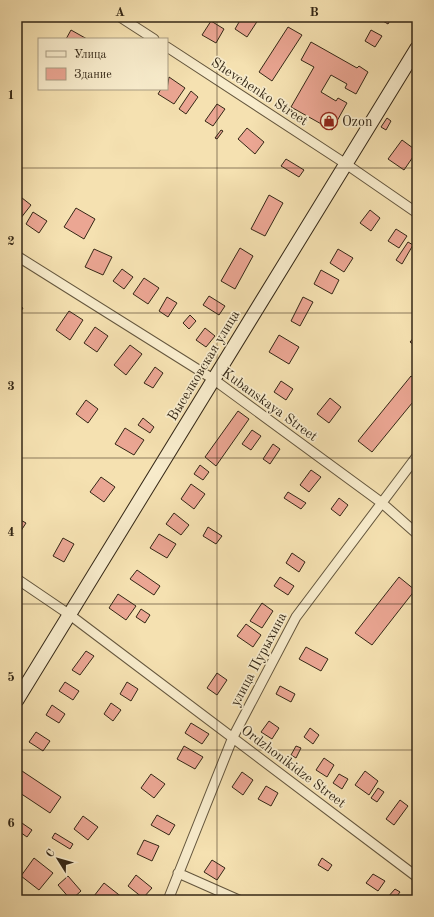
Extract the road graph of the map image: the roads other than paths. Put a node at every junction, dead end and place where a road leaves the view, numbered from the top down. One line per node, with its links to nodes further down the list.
1 (120, 17): 2 (street)
2 (152, 38)
3 (168, 48): 5 (street, Shevchenko Street)
4 (417, 48): 5 (street, Выселковская улица)
5 (346, 164): 6 (street, Shevchenko Street); 8 (street, Выселковская улица)
6 (417, 213)
7 (17, 256): 8 (street, Kubanskaya Street)
8 (213, 379): 10 (street, Kubanskaya Street); 13 (street, Выселковская улица)
9 (417, 456): 10 (street, улица Пурыхина)
10 (382, 503): 11 (street, Kubanskaya Street); 15 (street, улица Пурыхина)
11 (417, 534)
12 (17, 579): 13 (street, Ordzhonikidze Street)
13 (70, 615): 14 (street, Выселковская улица); 15 (street, Ordzhonikidze Street)
14 (17, 700)
15 (233, 737): 16 (street, улица Пурыхина); 17 (street, Ordzhonikidze Street)
16 (178, 872): 18 (street, улица Пурыхина); 19 (street)
17 (417, 877)
18 (168, 900)
19 (239, 900)

